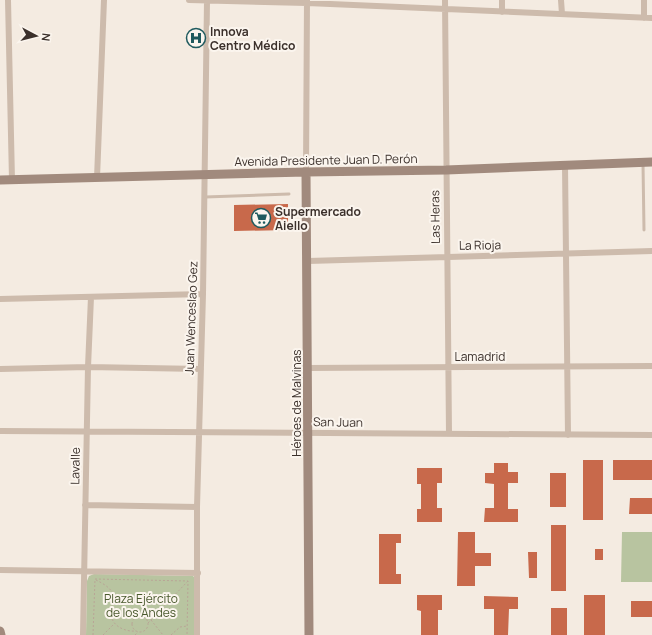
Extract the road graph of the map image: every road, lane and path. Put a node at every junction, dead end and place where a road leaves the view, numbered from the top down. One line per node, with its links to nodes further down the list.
1 (8, 0): 23 (street)
2 (104, 0): 21 (street)
3 (189, 0): 4 (street)
4 (194, 0): 9 (street)
5 (444, 0): 11 (street, Las Heras)
6 (502, 0): 12 (street)
7 (561, 0): 13 (street)
8 (644, 0): 14 (street)
9 (206, 1): 10 (street); 20 (street, Juan Wenceslao Gez)
10 (307, 2): 11 (street); 19 (street)
11 (445, 10): 12 (street); 18 (street, Las Heras)
12 (502, 12): 13 (street)
13 (562, 14): 14 (street)
14 (644, 18): 15 (street)
15 (652, 18)
16 (647, 162): 17 (main road, Avenida Presidente Juan D. Perón); 26 (lane)
17 (565, 165): 18 (main road, Avenida Presidente Juan D. Perón); 28 (street)
18 (446, 170): 19 (main road, Avenida Presidente Juan D. Perón); 29 (street, Las Heras)
19 (306, 172): 20 (main road, Avenida Presidente Juan D. Perón); 30 (main road, Héroes de Malvinas)
20 (205, 175): 21 (main road, Avenida Presidente Juan D. Perón); 25 (street, Juan Wenceslao Gez)
21 (97, 178): 23 (main road, Avenida Presidente Juan D. Perón)
22 (0, 180): 23 (main road, Avenida Presidente Juan D. Perón)
23 (12, 180)
24 (290, 194): 25 (lane)
25 (205, 196): 31 (street, Juan Wenceslao Gez)
26 (644, 230)
27 (652, 251): 28 (street, La Rioja)
28 (566, 254): 29 (street, La Rioja); 34 (street)
29 (447, 256): 30 (street, La Rioja); 37 (street, Las Heras)
30 (308, 261): 38 (main road, Héroes de Malvinas)
31 (203, 294): 32 (street); 40 (street, Juan Wenceslao Gez)
32 (91, 296): 33 (street); 36 (street, Lavalle)
33 (0, 300)
34 (567, 366): 35 (street, Lamadrid); 37 (street, Lamadrid); 46 (street)
35 (652, 366)
36 (88, 367): 39 (street); 40 (street); 42 (street, Lavalle)
37 (448, 367): 38 (street, Lamadrid); 45 (street, Las Heras)
38 (308, 368): 44 (main road, Héroes de Malvinas)
39 (0, 369)
40 (201, 369): 43 (street, Juan Wenceslao Gez)
41 (0, 431): 42 (street, San Juan)
42 (86, 432): 43 (street, San Juan); 48 (street, Lavalle)
43 (199, 432): 44 (street, San Juan); 49 (street, Juan Wenceslao Gez)
44 (308, 432): 45 (street, San Juan); 73 (main road, Héroes de Malvinas)
45 (448, 434): 46 (street, San Juan)
46 (568, 435): 47 (street, San Juan)
47 (652, 435)
48 (85, 505): 49 (street); 51 (street, Lavalle)
49 (197, 507): 52 (street, Juan Wenceslao Gez)
50 (0, 570): 51 (street)
51 (84, 571): 52 (street); 64 (street, Lavalle)
52 (198, 573): 72 (street, Juan Wenceslao Gez)
53 (94, 579): 54 (path); 57 (path); 65 (path)
54 (188, 581): 55 (path); 58 (path)
55 (150, 620): 56 (path); 69 (path)
56 (148, 623): 60 (path); 62 (path)
57 (115, 624): 60 (path); 66 (path)
58 (188, 626): 70 (path); 71 (path)
59 (0, 631): 63 (main road)
60 (136, 631): 61 (path)
61 (139, 632): 62 (path); 67 (path)
62 (142, 632): 68 (path)
63 (1, 635)
64 (82, 635)
65 (93, 635)
66 (103, 635)
67 (135, 635)
68 (141, 635)
69 (163, 635)
70 (171, 635)
71 (187, 635)
72 (197, 635)
73 (310, 635)

